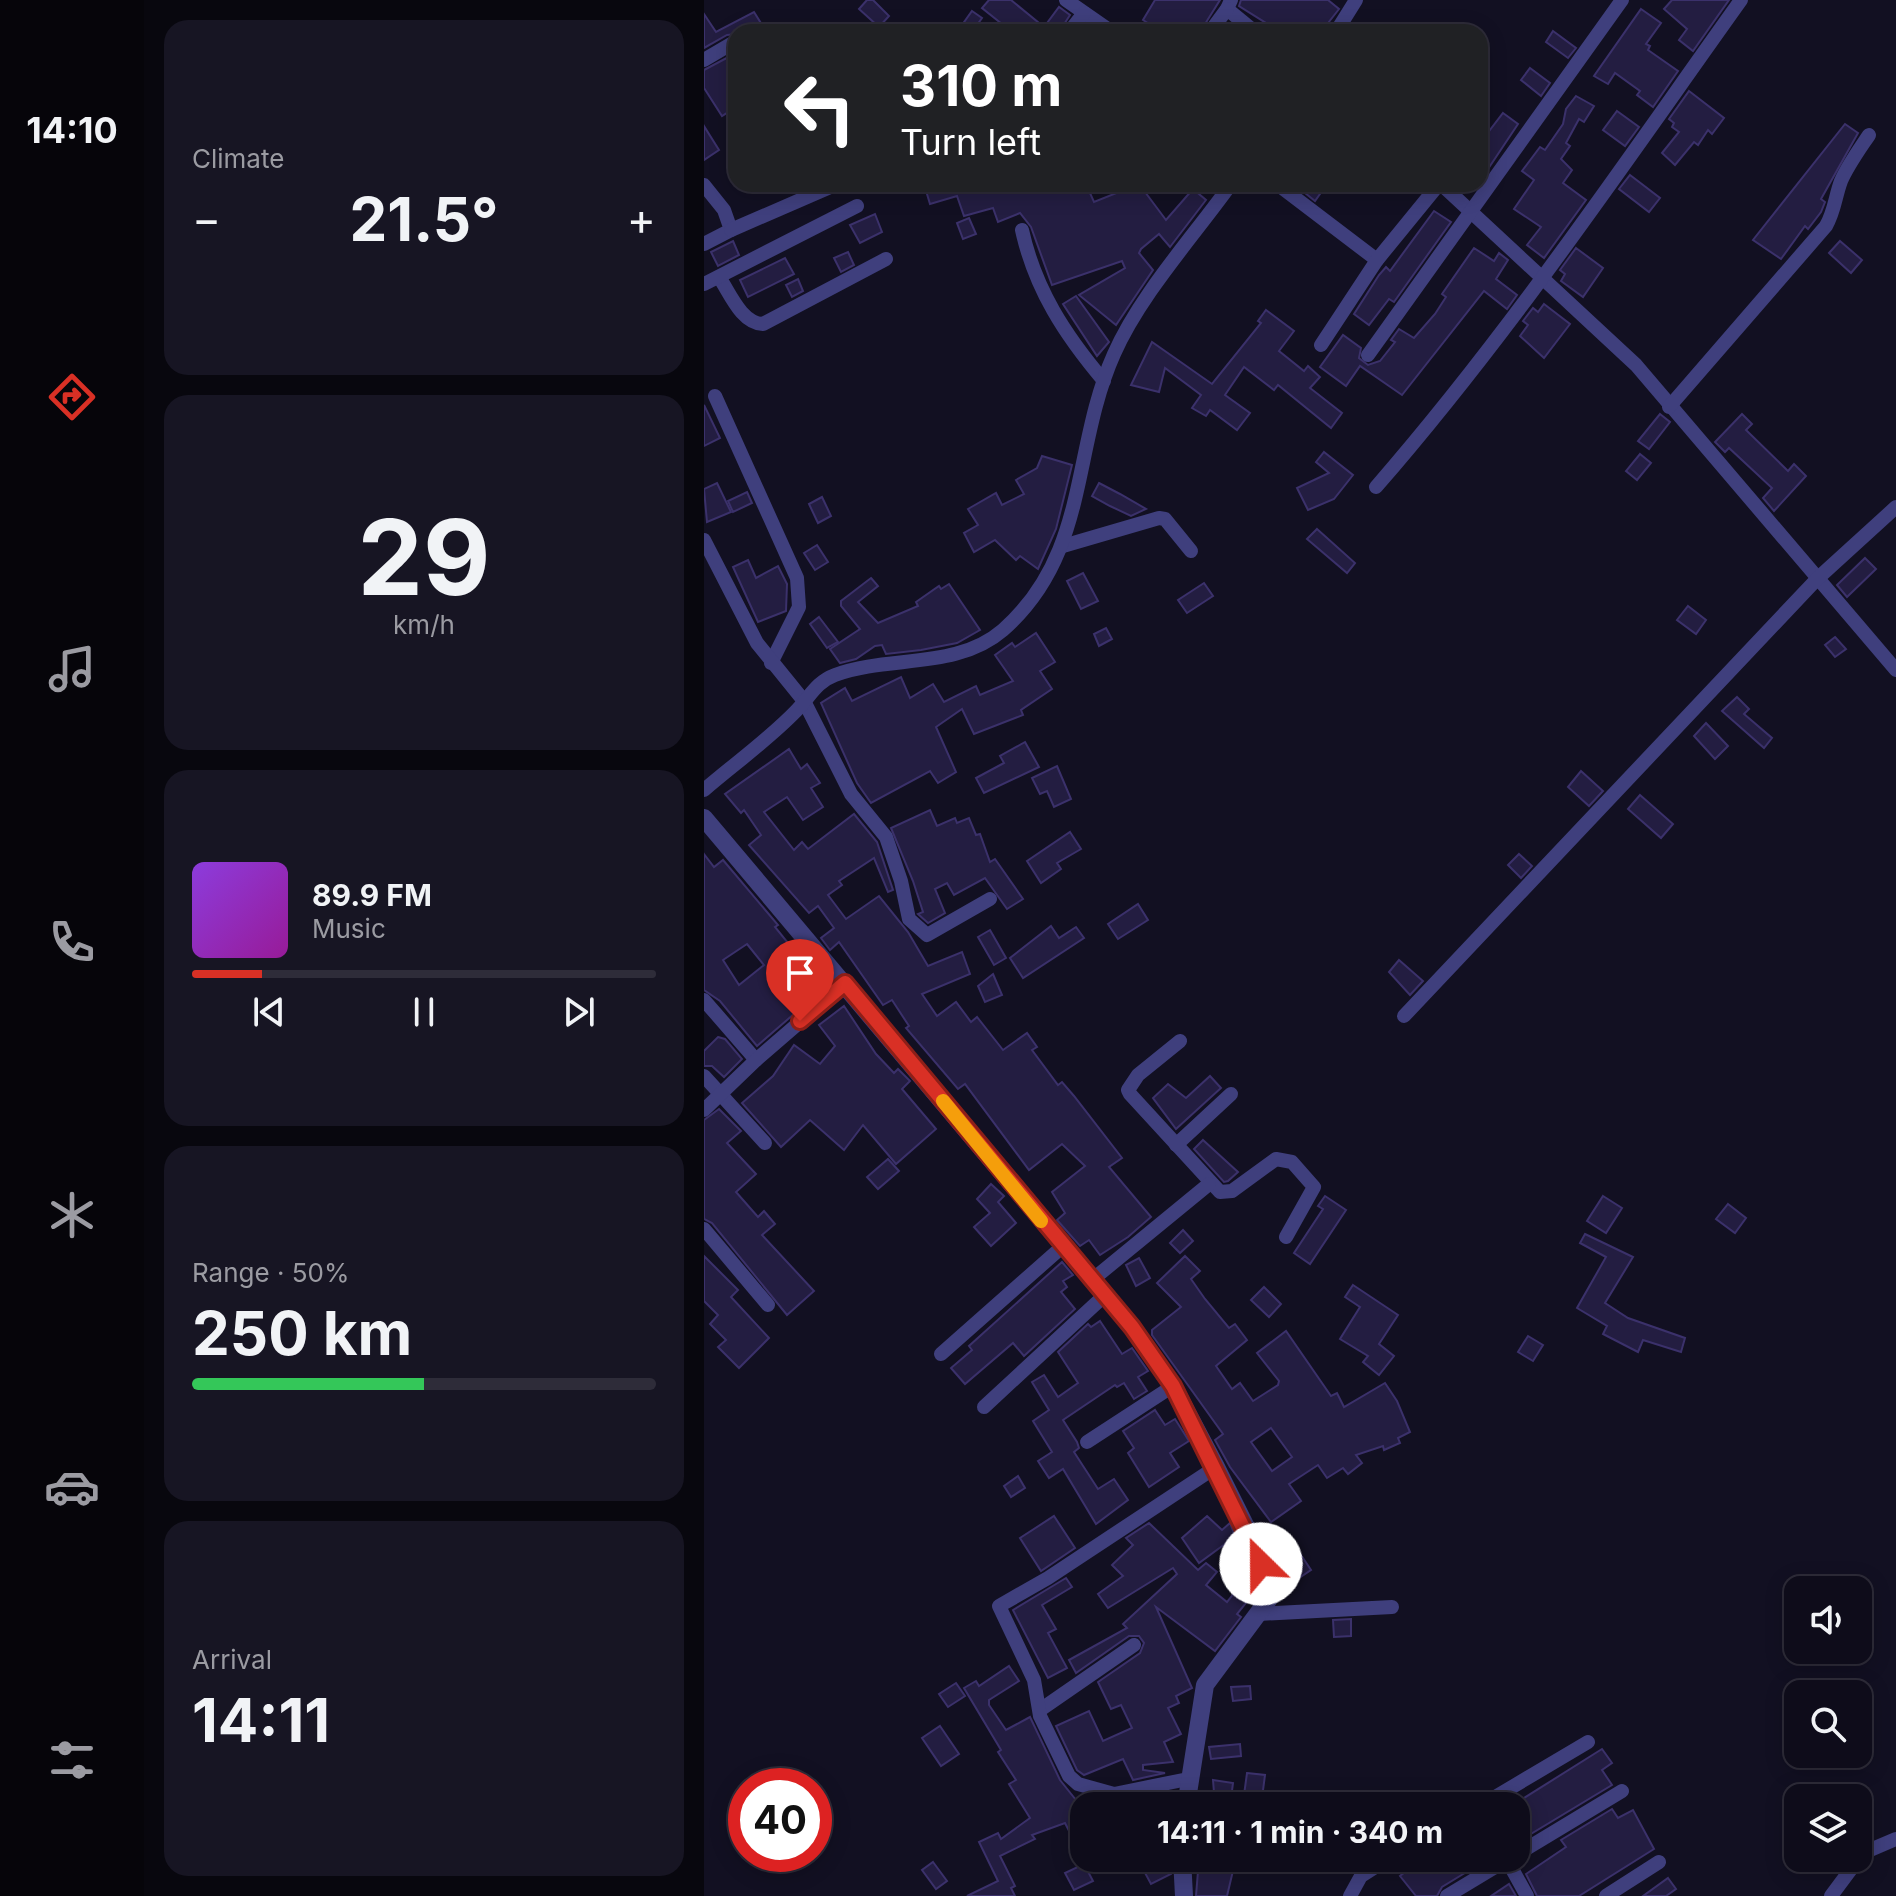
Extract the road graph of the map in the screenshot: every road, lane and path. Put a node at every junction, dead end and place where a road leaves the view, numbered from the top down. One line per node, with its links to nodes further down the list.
1 (1066, 0): 6 (street)
2 (1356, 0): 11 (street)
3 (1622, 0): 16 (street)
4 (1741, 0): 31 (street)
5 (1229, 4): 9 (street); 10 (street)
6 (1084, 13): 7 (street); 8 (street)
7 (1075, 24)
8 (1100, 24)
9 (1215, 24)
10 (1248, 24)
11 (1341, 24)
12 (728, 46): 13 (street)
13 (704, 60)
14 (1869, 135): 37 (street)
15 (704, 185): 25 (street)
16 (1488, 186)
17 (819, 192): 25 (street)
18 (1225, 192): 35 (street)
19 (1288, 192): 29 (street)
20 (1433, 192): 29 (street)
21 (1450, 192): 24 (street)
22 (1484, 192): 24 (street)
23 (857, 206): 30 (street)
24 (1471, 210): 31 (street); 34 (street)
25 (731, 230): 27 (street)
26 (1022, 230): 35 (street)
27 (704, 244)
28 (886, 259): 30 (street)
29 (1377, 260): 33 (street)
30 (719, 277): 32 (street)
31 (1545, 278): 37 (street); 38 (street)
32 (704, 284)
33 (1321, 345)
34 (1368, 355)
35 (1104, 381): 41 (street)
36 (715, 396): 44 (street)
37 (1669, 407): 43 (street)
38 (1376, 487)
39 (1896, 507): 43 (street)
40 (704, 540): 44 (street)
41 (1063, 546): 42 (street); 46 (street)
42 (1191, 551)
43 (1817, 579): 45 (street); 52 (street)
44 (771, 663): 46 (street)
45 (1896, 670)
46 (804, 701): 47 (street); 49 (street)
47 (704, 790)
48 (704, 818): 50 (street)
49 (990, 899)
50 (845, 983): 54 (street); 64 (street)
51 (704, 1000): 54 (street)
52 (1404, 1016)
53 (1180, 1041): 60 (street)
54 (756, 1060): 57 (street)
55 (704, 1076): 57 (street)
56 (1231, 1094): 60 (street)
57 (722, 1096): 58 (street); 59 (street)
58 (704, 1110)
59 (765, 1143)
60 (1176, 1145): 61 (street)
61 (1209, 1184): 63 (street); 65 (street)
62 (704, 1229): 67 (street)
63 (1286, 1237)
64 (1062, 1247): 65 (street); 68 (street)
65 (1092, 1280): 66 (street)
66 (1104, 1296): 69 (street); 70 (street)
67 (768, 1305)
68 (941, 1354)
69 (1173, 1386): 71 (street); 72 (street)
70 (984, 1407)
71 (1087, 1442)
72 (1216, 1467): 74 (street); 76 (street)
73 (1392, 1607): 74 (street)
74 (1258, 1614): 78 (street)
75 (1134, 1645): 76 (street)
76 (1040, 1710): 78 (street)
77 (1588, 1742): 81 (street)
78 (1188, 1779): 80 (street)
79 (1622, 1791): 83 (street)
80 (1187, 1792)
81 (1504, 1792)
82 (1896, 1839): 94 (street)
83 (1530, 1846)
84 (1659, 1862): 93 (street)
85 (1183, 1872): 89 (street)
86 (1367, 1872): 90 (street)
87 (1487, 1872): 91 (street)
88 (1516, 1872): 92 (street)
89 (1184, 1896)
90 (1350, 1896)
91 (1447, 1896)
92 (1527, 1896)
93 (1606, 1896)
94 (1831, 1896)

